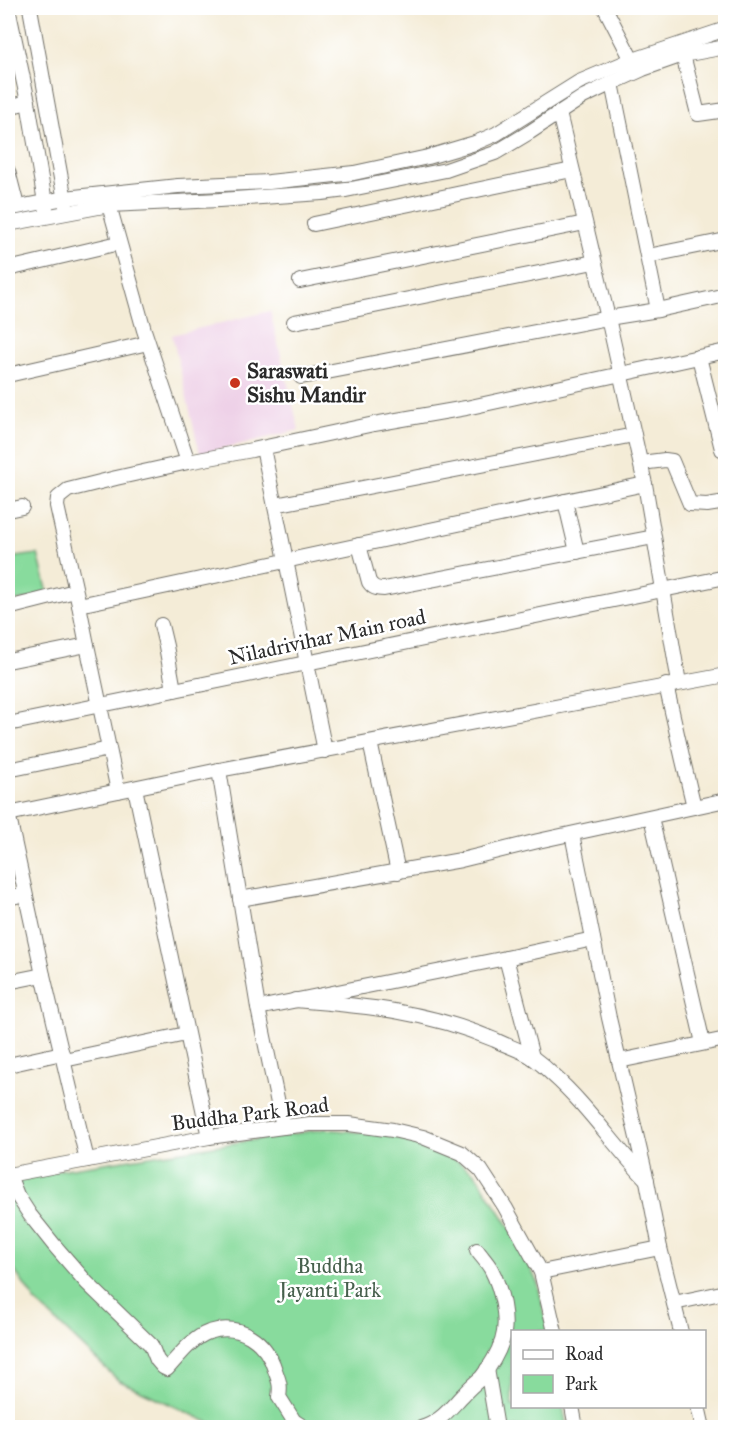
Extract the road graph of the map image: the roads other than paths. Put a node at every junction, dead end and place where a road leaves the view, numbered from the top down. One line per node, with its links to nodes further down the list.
1 (8, 8): 9 (street)
2 (30, 8): 16 (street)
3 (605, 8): 7 (street)
4 (726, 28): 7 (street)
5 (726, 47): 6 (street)
6 (683, 55): 8 (street); 11 (street)
7 (632, 60): 16 (street)
8 (612, 83): 12 (street); 27 (street)
9 (28, 102): 10 (street); 17 (street)
10 (8, 107)
11 (726, 110)
12 (559, 113): 13 (street); 18 (street)
13 (572, 170): 22 (street); 24 (street)
14 (8, 171): 15 (street)
15 (10, 192): 19 (street)
16 (65, 198): 17 (street); 20 (street)
17 (45, 201): 19 (street); 21 (street)
18 (109, 205): 20 (street); 26 (street)
19 (12, 207)
20 (67, 213): 21 (street)
21 (47, 216): 23 (street)
22 (585, 223): 28 (street); 30 (street)
23 (8, 224)
24 (314, 224)
25 (726, 240): 27 (street)
26 (119, 243): 29 (street); 35 (street)
27 (648, 256): 32 (street)
28 (594, 262): 33 (street); 34 (street)
29 (8, 269)
30 (300, 281)
31 (726, 295): 32 (street)
32 (658, 310): 33 (street)
33 (608, 318): 38 (street); 40 (street)
34 (294, 322)
35 (148, 343): 39 (street); 44 (street)
36 (726, 351): 37 (street)
37 (699, 357): 38 (street); 43 (street)
38 (621, 374): 41 (street); 42 (street)
39 (8, 375)
40 (301, 377)
41 (634, 435): 45 (street); 49 (street)
42 (263, 448): 44 (street); 49 (street)
43 (726, 449)
44 (188, 462): 58 (street)
45 (641, 463): 46 (street); 48 (street)
46 (645, 484): 47 (street); 52 (street)
47 (565, 501): 53 (street); 54 (street)
48 (726, 502)
49 (275, 505): 55 (street)
50 (22, 507): 51 (street)
51 (8, 510)
52 (654, 537): 54 (street); 57 (street)
53 (359, 545): 54 (street); 55 (street)
54 (577, 552)
55 (286, 561): 59 (street); 64 (street)
56 (726, 577): 57 (street, Niladrivihar Main road)
57 (663, 590): 64 (street, Niladrivihar Main road); 66 (street)
58 (75, 591): 59 (street); 60 (street)
59 (80, 605): 62 (street)
60 (8, 608)
61 (161, 625): 67 (street)
62 (87, 645): 63 (street); 68 (street)
63 (8, 661)
64 (307, 663): 67 (street, Niladrivihar Main road); 72 (street)
65 (726, 675): 66 (street)
66 (673, 684): 70 (street); 78 (street)
67 (174, 690): 68 (street, Niladrivihar Main road)
68 (100, 705): 69 (street, Niladrivihar Main road); 71 (street)
69 (8, 724)
70 (370, 742): 72 (street); 82 (street)
71 (109, 749): 74 (street); 76 (street)
72 (325, 751): 73 (street)
73 (219, 770): 75 (street); 85 (street)
74 (8, 771)
75 (135, 788): 76 (street); 92 (street)
76 (118, 791): 79 (street)
77 (726, 800): 78 (street)
78 (694, 807): 80 (street)
79 (8, 813): 83 (street)
80 (651, 817): 81 (street); 94 (street)
81 (572, 834): 82 (street); 86 (street)
82 (398, 872): 85 (street)
83 (25, 894): 84 (street); 88 (street)
84 (8, 898)
85 (240, 899): 91 (street)
86 (593, 939): 87 (street); 97 (street)
87 (506, 958): 90 (street); 96 (street)
88 (43, 975): 89 (street); 95 (street)
89 (8, 981)
90 (295, 1000): 91 (street); 96 (street)
91 (258, 1008): 99 (street)
92 (186, 1034): 95 (street); 100 (street)
93 (726, 1038): 94 (street)
94 (703, 1043): 97 (street)
95 (63, 1056): 98 (street); 101 (street)
96 (532, 1057): 103 (street)
97 (619, 1061): 103 (street)
98 (8, 1065)
99 (283, 1127): 100 (street, Buddha Park Road); 106 (street, Buddha Park Road)
100 (209, 1137): 101 (street, Buddha Park Road)
101 (87, 1160): 102 (street, Buddha Park Road)
102 (8, 1175): 114 (street)
103 (647, 1181): 104 (street)
104 (660, 1248): 106 (street); 108 (street)
105 (477, 1250): 111 (street)
106 (541, 1272): 109 (street, Buddha Park Road)
107 (726, 1292): 108 (street)
108 (674, 1303): 110 (street)
109 (555, 1330)
110 (681, 1330)
111 (487, 1369): 115 (street); 116 (street)
112 (572, 1408): 117 (street)
113 (698, 1408): 118 (street)
114 (305, 1428)
115 (421, 1428)
116 (497, 1428)
117 (576, 1428)
118 (703, 1428)

